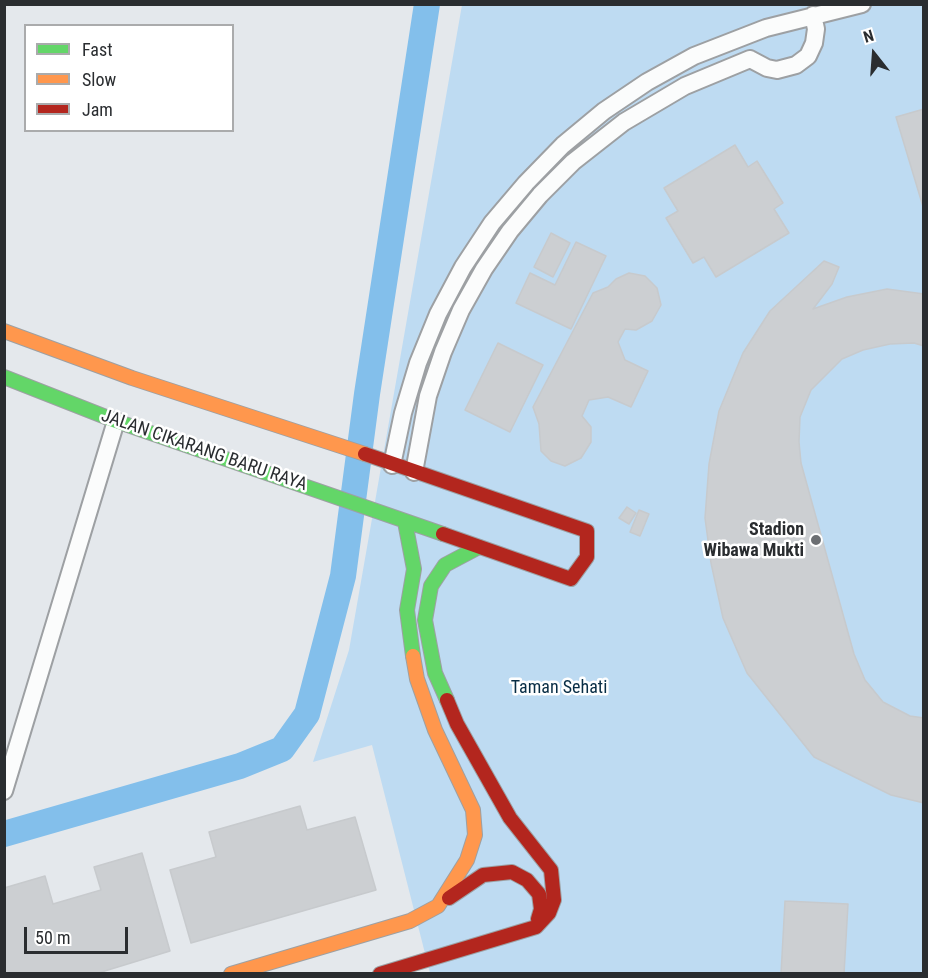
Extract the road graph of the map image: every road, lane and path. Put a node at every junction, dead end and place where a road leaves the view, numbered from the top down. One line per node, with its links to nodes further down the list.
1 (862, 4): 2 (street)
2 (813, 15): 3 (street); 4 (street)
3 (742, 36): 4 (street); 8 (street)
4 (750, 59): 9 (street)
5 (4, 331): 8 (main road, JALAN CIKARANG BARU RAYA)
6 (4, 378): 7 (main road, JALAN CIKARANG BARU RAYA)
7 (116, 421): 10 (main road, JALAN CIKARANG BARU RAYA); 12 (street)
8 (392, 464): 9 (main road, JALAN CIKARANG BARU RAYA)
9 (414, 472): 11 (main road, JALAN CIKARANG BARU RAYA)
10 (405, 522): 11 (main road, JALAN CIKARANG BARU RAYA); 13 (main road)
11 (479, 547): 14 (main road)
12 (4, 791)
13 (438, 906): 14 (main road); 15 (main road)
14 (536, 927): 16 (main road)
15 (231, 974)
16 (380, 974)

